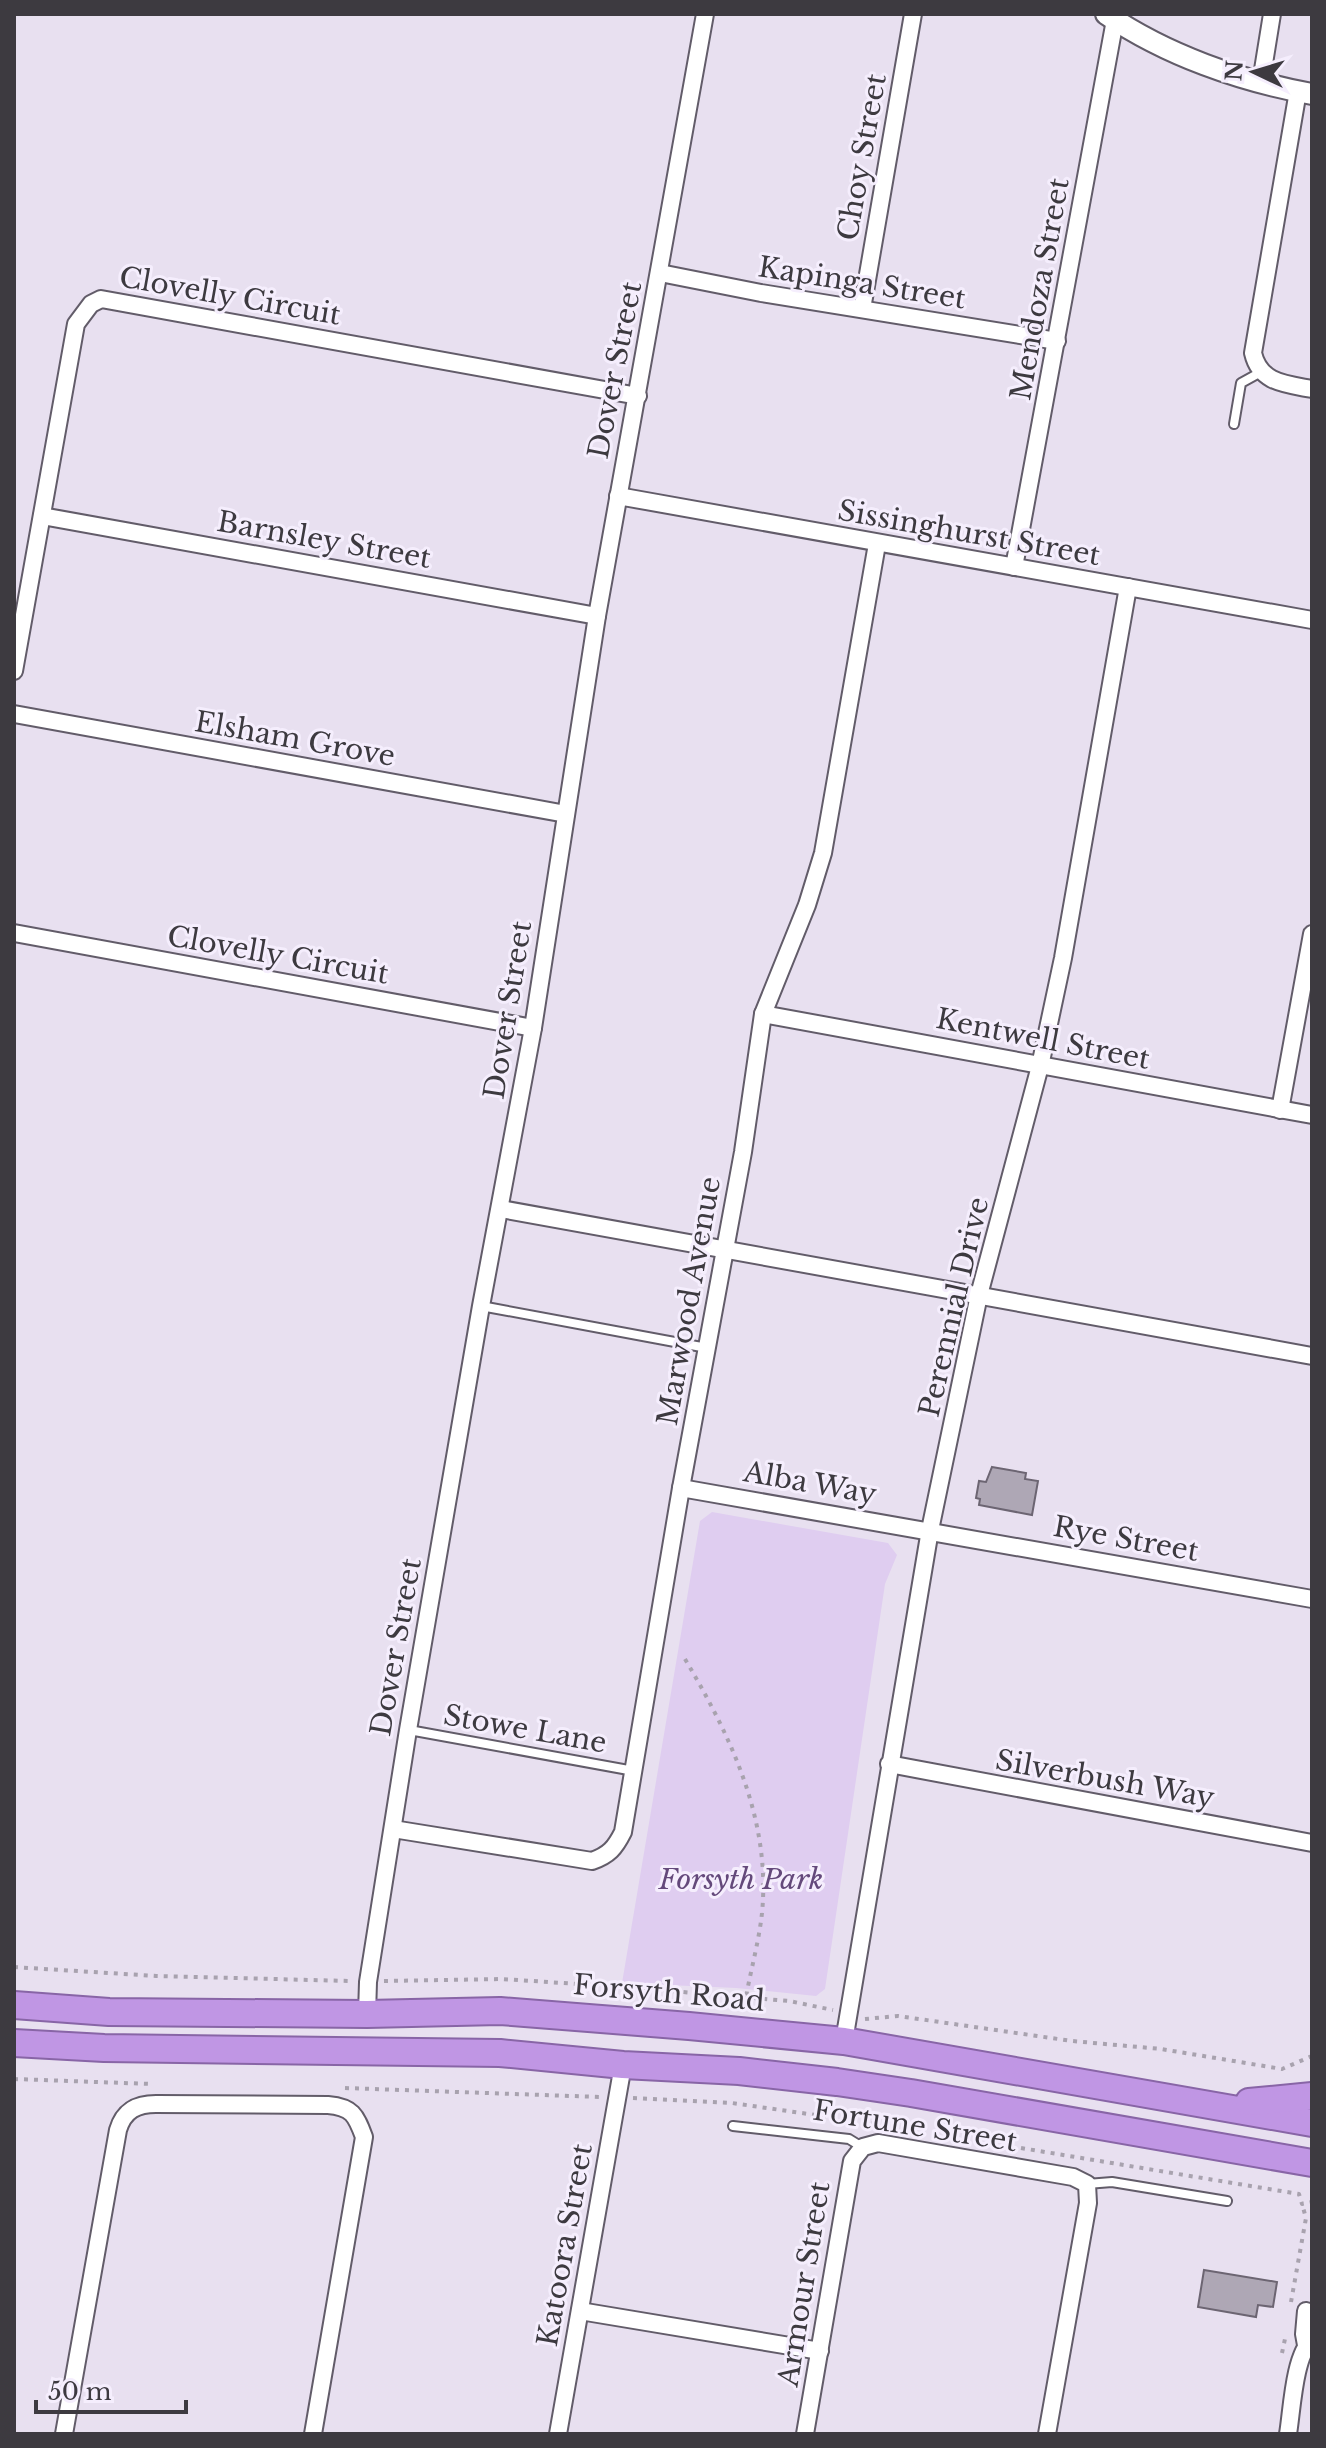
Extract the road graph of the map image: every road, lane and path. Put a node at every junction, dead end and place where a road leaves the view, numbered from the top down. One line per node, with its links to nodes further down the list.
1 (705, 14): 7 (street, Dover Street)
2 (913, 14): 8 (street, Choy Street)
3 (1272, 14): 5 (street)
4 (1110, 17): 5 (street); 9 (street, Mendoza Street)
5 (1261, 82): 6 (street)
6 (1305, 92): 10 (street)
7 (660, 273): 8 (street, Kapinga Street); 12 (street, Dover Street)
8 (862, 309): 9 (street, Kapinga Street)
9 (1057, 341): 17 (street, Mendoza Street)
10 (1261, 372): 11 (street); 13 (lane)
11 (1312, 389)
12 (638, 396): 14 (street, Dover Street); 15 (street, Clovelly Circuit)
13 (1234, 424)
14 (618, 496): 16 (street, Sissinghurst Street); 19 (street, Dover Street)
15 (42, 516): 19 (street, Barnsley Street); 21 (street, Clovelly Circuit)
16 (877, 544): 17 (street, Sissinghurst Street); 26 (street, Marwood Avenue)
17 (1014, 567): 18 (street, Sissinghurst Street)
18 (1128, 587): 20 (street, Sissinghurst Street); 28 (street, Perennial Drive)
19 (597, 616): 23 (street, Dover Street)
20 (1312, 620)
21 (14, 671)
22 (14, 714): 23 (street, Elsham Grove)
23 (566, 814): 27 (street, Dover Street)
24 (14, 933): 27 (street, Clovelly Circuit)
25 (1312, 934): 29 (street)
26 (763, 1014): 28 (street, Kentwell Street); 32 (street, Marwood Avenue)
27 (533, 1028): 31 (street, Dover Street)
28 (1040, 1066): 29 (street, Kentwell Street); 33 (street, Perennial Drive)
29 (1280, 1110): 30 (street, Kentwell Street)
30 (1312, 1115)
31 (501, 1209): 32 (street); 34 (street, Dover Street)
32 (724, 1249): 33 (street); 35 (street, Marwood Avenue)
33 (979, 1295): 36 (street); 38 (street, Perennial Drive)
34 (481, 1306): 35 (lane); 41 (street, Dover Street)
35 (707, 1348): 37 (street, Marwood Avenue)
36 (1312, 1356)
37 (681, 1488): 38 (street, Alba Way); 43 (street, Marwood Avenue)
38 (930, 1530): 39 (street, Rye Street); 42 (street, Perennial Drive)
39 (1312, 1599)
40 (685, 1659): 46 (path)
41 (408, 1730): 43 (lane, Stowe Lane); 44 (street, Dover Street)
42 (889, 1764): 45 (street, Silverbush Way); 49 (street, Perennial Drive)
43 (634, 1771): 44 (street, Marwood Avenue)
44 (393, 1829): 48 (street, Dover Street)
45 (1312, 1843)
46 (746, 1997)
47 (14, 2005): 48 (highway, Forsyth Road)
48 (367, 2014): 49 (highway, Forsyth Road); 51 (highway)
49 (844, 2041): 54 (highway); 59 (highway, Forsyth Road)
50 (14, 2043): 51 (highway)
51 (365, 2052): 52 (highway)
52 (623, 2065): 54 (highway); 58 (street, Katoora Street)
53 (14, 2079): 55 (path)
54 (837, 2082): 65 (highway)
55 (164, 2085)
56 (332, 2088): 58 (path)
57 (1312, 2096): 59 (highway)
58 (618, 2098): 61 (path); 69 (street, Katoora Street)
59 (1197, 2104): 60 (highway, Forsyth Road)
60 (1312, 2123)
61 (878, 2124)
62 (733, 2126): 63 (lane, Fortune Street)
63 (863, 2147): 66 (street, Fortune Street); 72 (street, Armour Street)
64 (1018, 2147): 68 (path)
65 (1310, 2165)
66 (1087, 2184): 67 (lane, Fortune Street); 77 (street)
67 (1227, 2201)
68 (1312, 2202)
69 (580, 2311): 72 (street); 75 (street, Katoora Street)
70 (1306, 2311): 71 (street)
71 (1309, 2343): 78 (street)
72 (820, 2351): 76 (street, Armour Street)
73 (64, 2434): 74 (street)
74 (313, 2434)
75 (558, 2434)
76 (805, 2434)
77 (1047, 2434)
78 (1288, 2434)

